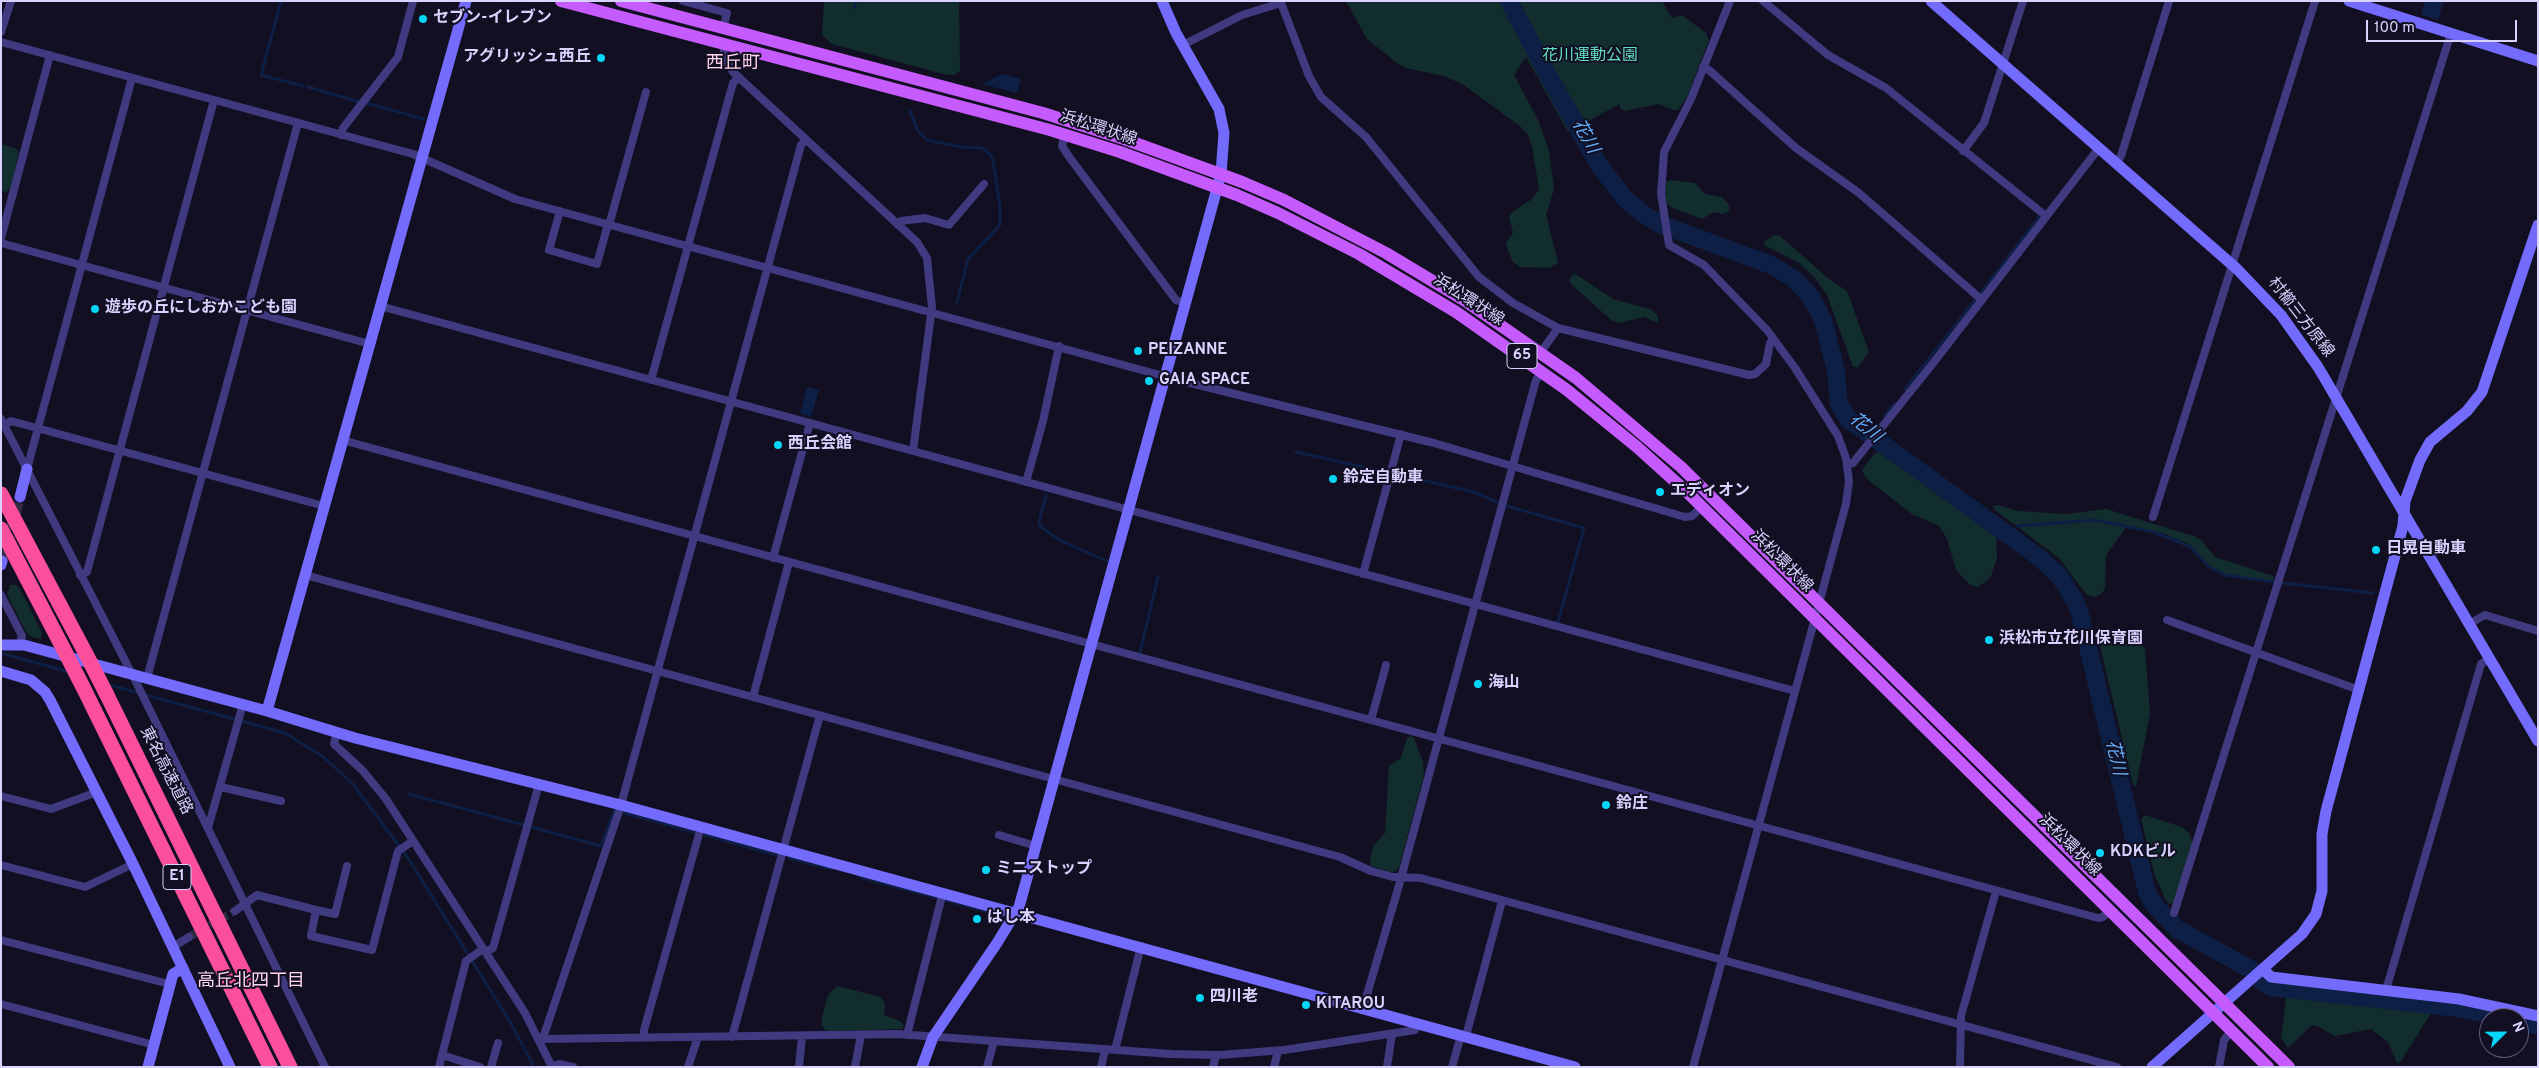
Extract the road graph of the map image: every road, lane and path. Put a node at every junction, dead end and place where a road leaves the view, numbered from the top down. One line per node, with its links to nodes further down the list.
1 (11, 1): 16 (street)
2 (413, 1): 31 (street)
3 (466, 1): 35 (street)
4 (560, 1): 19 (main road, 浜松環状線 / 65)
5 (621, 1): 15 (main road, 浜松環状線 / 65)
6 (683, 1): 15 (street)
7 (1162, 1): 20 (street)
8 (1730, 1): 24 (street)
9 (1763, 1): 34 (street)
10 (1931, 1): 23 (street, 村櫛三方原線)
11 (2023, 1): 23 (street)
12 (2169, 1): 36 (street)
13 (2315, 1): 49 (street)
14 (2349, 1): 17 (street)
15 (723, 28): 37 (main road, 浜松環状線 / 65)
16 (1, 32)
17 (2451, 33): 22 (street); 65 (street)
18 (1, 42): 21 (street)
19 (725, 44): 25 (street); 30 (main road, 浜松環状線 / 65)
20 (1182, 45): 37 (street); 57 (street)
21 (50, 55): 26 (street); 45 (street)
22 (2538, 61)
23 (2003, 64): 33 (street, 村櫛三方原線); 34 (street)
24 (1703, 67): 52 (street); 58 (street)
25 (738, 77): 32 (street); 47 (street)
26 (132, 78): 28 (street); 48 (street)
27 (646, 92): 42 (street)
28 (214, 100): 29 (street); 51 (street)
29 (298, 123): 31 (street); 55 (street)
30 (1065, 134): 39 (main road, 浜松環状線 / 65); 53 (street)
31 (341, 135): 35 (street)
32 (806, 140): 44 (street); 50 (street)
33 (2099, 148): 36 (street, 村櫛三方原線); 41 (street)
34 (1963, 151): 41 (street)
35 (422, 158): 40 (street); 54 (street)
36 (2116, 163): 49 (street, 村櫛三方原線)
37 (1221, 174): 39 (street); 61 (main road, 浜松環状線 / 65)
38 (984, 184): 44 (street)
39 (1217, 188): 53 (street); 62 (main road, 浜松環状線 / 65)
40 (560, 211): 42 (street); 42 (street)
41 (2046, 216): 52 (street)
42 (608, 224): 47 (street)
43 (2538, 224): 84 (street)
44 (898, 225): 56 (street)
45 (1, 238)
46 (1, 243): 48 (street)
47 (688, 246): 50 (street); 64 (street)
48 (82, 265): 51 (street); 69 (street)
49 (2232, 265): 65 (street, 村櫛三方原線); 85 (street)
50 (768, 268): 56 (street); 66 (street)
51 (164, 287): 55 (street); 72 (street)
52 (1982, 300): 74 (street)
53 (1185, 303): 63 (street)
54 (380, 306): 59 (street); 64 (street)
55 (246, 310): 59 (street); 77 (street)
56 (932, 312): 60 (street); 73 (street)
57 (1558, 328): 58 (street); 61 (street)
58 (1774, 340): 74 (street)
59 (370, 344): 71 (street)
60 (1059, 346): 63 (street); 78 (street)
61 (1541, 352): 94 (main road, 浜松環状線 / 65)
62 (1543, 371): 75 (street); 82 (main road, 浜松環状線 / 65)
63 (1165, 375): 70 (street); 83 (street)
64 (651, 380): 66 (street)
65 (2336, 398): 84 (street, 村櫛三方原線); 103 (street)
66 (731, 402): 68 (street); 87 (street)
67 (3, 422): 69 (street); 76 (street)
68 (810, 423): 73 (street); 88 (street)
69 (38, 428): 72 (street); 76 (street)
70 (1401, 434): 75 (street); 90 (street)
71 (342, 440): 81 (street); 87 (street)
72 (120, 451): 77 (street); 91 (street)
73 (913, 451): 78 (street)
74 (1847, 464): 94 (street)
75 (1513, 466): 82 (street); 95 (street)
76 (27, 469): 80 (street); 91 (street)
77 (202, 473): 81 (street); 109 (street)
78 (1026, 482): 83 (street)
79 (1, 494): 186 (highway, 東名高速道路 / E1, bridge)
80 (20, 497)
81 (324, 506): 92 (street)
82 (1702, 507): 96 (main road, 浜松環状線 / 65)
83 (1128, 510): 90 (street); 102 (street)
84 (2404, 514): 98 (street, 村櫛三方原線); 110 (street)
85 (2153, 516)
86 (1, 530): 185 (highway, E1, bridge)
87 (694, 536): 88 (street); 107 (street)
88 (773, 558): 89 (street)
89 (789, 562): 102 (street); 112 (street)
90 (1363, 574): 95 (street)
91 (80, 575): 108 (street)
92 (305, 575): 107 (street); 114 (street)
93 (1, 595): 100 (street)
94 (1819, 603): 96 (street); 157 (main road, 浜松環状線 / 65)
95 (1475, 604): 111 (street); 118 (street)
96 (1815, 619): 111 (street); 143 (main road, 浜松環状線 / 65)
97 (2167, 620): 103 (street)
98 (2469, 624): 99 (street); 104 (street, 村櫛三方原線)
99 (2538, 631)
100 (20, 644): 101 (street); 108 (street)
101 (1, 645)
102 (1092, 645): 116 (street); 120 (street)
103 (2257, 653): 110 (street); 146 (street)
104 (2490, 659): 119 (street, 村櫛三方原線); 156 (street)
105 (1386, 665): 116 (street)
106 (1, 671): 123 (street)
107 (657, 671): 112 (street); 126 (street)
108 (133, 677): 109 (street); 129 (street)
109 (147, 678): 113 (street)
110 (2359, 690): 154 (street)
111 (1795, 692): 127 (street)
112 (753, 697): 115 (street)
113 (242, 708): 114 (street); 122 (street)
114 (266, 711): 117 (street)
115 (820, 715): 120 (street); 133 (street)
116 (1371, 720): 118 (street)
117 (337, 732): 121 (street); 131 (street)
118 (1439, 739): 127 (street); 137 (street)
119 (2538, 741)
120 (1054, 779): 132 (street); 137 (street)
121 (540, 784): 126 (street); 151 (street)
122 (221, 787): 125 (street); 129 (street)
123 (97, 792): 124 (street); 134 (street)
124 (1, 796)
125 (280, 801)
126 (621, 805): 128 (street); 174 (street)
127 (1759, 826): 138 (street); 152 (street)
128 (701, 827): 133 (street); 170 (street)
129 (208, 828): 141 (street)
130 (999, 835): 132 (street)
131 (411, 842): 142 (street); 151 (street)
132 (1036, 846): 145 (street)
133 (783, 849): 139 (street); 172 (street)
134 (133, 864): 135 (street); 150 (street)
135 (1, 865)
136 (347, 866): 142 (street)
137 (1401, 877): 140 (street); 159 (street)
138 (1996, 891): 143 (street); 163 (street)
139 (943, 892): 145 (street); 167 (street)
140 (1502, 901): 152 (street); 169 (street)
141 (246, 904): 142 (street); 144 (street); 187 (street)
142 (316, 910)
143 (2110, 910): 160 (main road, 浜松環状線 / 65)
144 (235, 911)
145 (1016, 912): 149 (street); 173 (street)
146 (2174, 913)
147 (189, 937): 150 (street)
148 (1, 940): 155 (street)
149 (1141, 946): 159 (street); 179 (street)
150 (173, 947): 153 (street)
151 (483, 951): 174 (street); 182 (street)
152 (1722, 960): 163 (street); 204 (street)
153 (183, 968): 155 (street); 184 (street)
154 (2263, 969): 156 (street); 157 (street)
155 (169, 984): 177 (street)
156 (2386, 990): 161 (street)
157 (2224, 1003): 160 (street); 210 (main road, 浜松環状線 / 65)
158 (1, 1004): 177 (street)
159 (1363, 1008): 162 (street)
160 (2214, 1013): 164 (main road, 浜松環状線 / 65); 207 (street)
161 (2538, 1016)
162 (1417, 1023): 166 (street); 169 (street)
163 (1961, 1024): 205 (street); 206 (street)
164 (2232, 1031): 208 (street); 209 (main road, 浜松環状線 / 65)
165 (861, 1034): 167 (street); 168 (street); 195 (street)
166 (1392, 1034): 180 (street); 201 (street)
167 (908, 1035): 173 (street)
168 (802, 1036): 172 (street); 194 (street)
169 (1463, 1036): 202 (street); 203 (street)
170 (644, 1037): 171 (street); 174 (street)
171 (698, 1037): 172 (street); 193 (street)
172 (732, 1037)
173 (933, 1037): 175 (street); 196 (street)
174 (541, 1038): 191 (street)
175 (994, 1041): 178 (street); 197 (street)
176 (498, 1043): 190 (street)
177 (154, 1045): 183 (street)
178 (1105, 1050): 179 (street); 198 (street)
179 (1115, 1050): 181 (street)
180 (1278, 1051): 181 (street); 200 (street)
181 (1216, 1055): 199 (street)
182 (442, 1056): 188 (street); 189 (street)
183 (148, 1067)
184 (230, 1067)
185 (270, 1067)
186 (290, 1067)
187 (325, 1067)
188 (439, 1067)
189 (480, 1067)
190 (492, 1067)
191 (552, 1067): 192 (street)
192 (573, 1067)
193 (688, 1067)
194 (799, 1067)
195 (855, 1067)
196 (922, 1067)
197 (987, 1067)
198 (1101, 1067)
199 (1213, 1067)
200 (1274, 1067)
201 (1387, 1067)
202 (1452, 1067)
203 (1575, 1067)
204 (1693, 1067)
205 (1960, 1067)
206 (2117, 1067)
207 (2152, 1067)
208 (2219, 1067)
209 (2268, 1067)
210 (2288, 1067)

